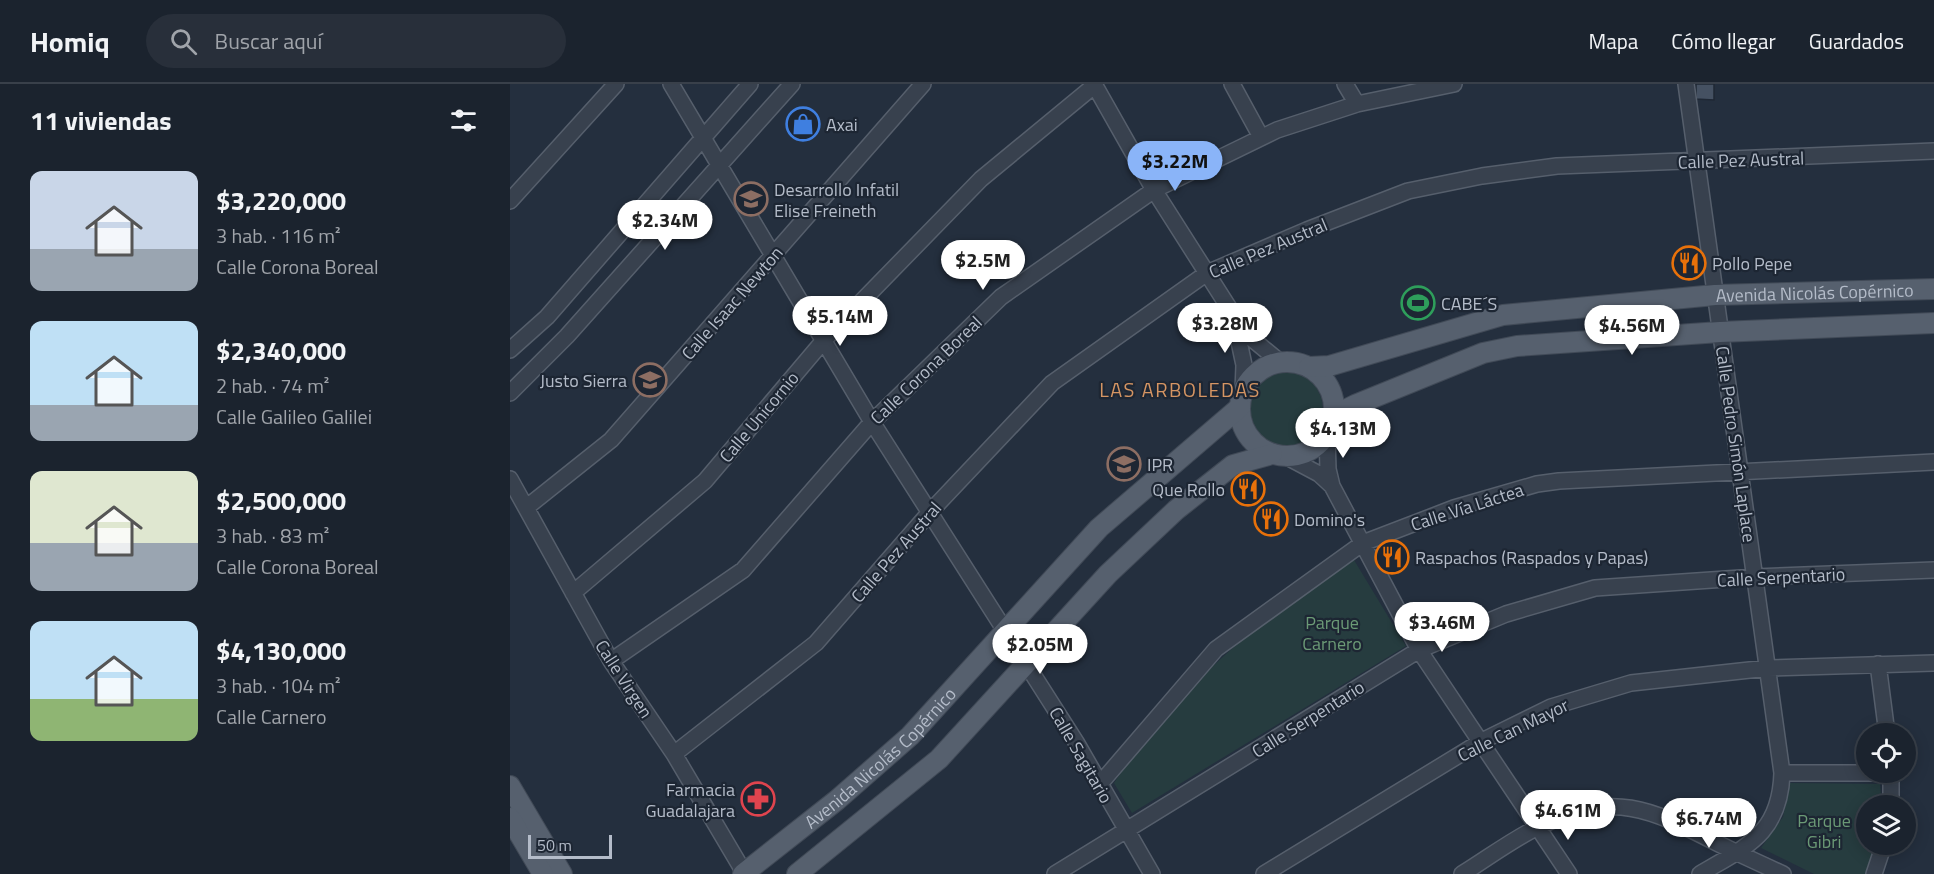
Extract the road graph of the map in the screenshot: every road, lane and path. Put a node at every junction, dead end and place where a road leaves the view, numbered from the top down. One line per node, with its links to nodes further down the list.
1 (616, 84): 18 (street)
2 (671, 84): 13 (street, Calle Sagitario)
3 (750, 84): 13 (street)
4 (792, 84): 16 (street)
5 (923, 84): 19 (street, Calle Isaac Newton)
6 (1094, 84): 17 (street); 26 (street, Calle Unicornio)
7 (1232, 84): 12 (street)
8 (1345, 84): 11 (street)
9 (1454, 84): 11 (street, Calle Corona Boreal)
10 (1686, 84): 15 (street, Calle Pedro Simón Laplace)
11 (1357, 104): 12 (street, Calle Corona Boreal)
12 (1261, 137): 17 (street, Calle Corona Boreal)
13 (701, 138): 16 (street, Calle Sagitario); 27 (street)
14 (1934, 151): 15 (street, Calle Pez Austral)
15 (1696, 162): 20 (street, Calle Pez Austral); 22 (street, Calle Pedro Simón Laplace)
16 (718, 166): 19 (street, Calle Sagitario); 30 (street)
17 (1154, 190): 20 (street); 32 (street, Calle Corona Boreal)
18 (510, 201)
19 (774, 255): 26 (street, Calle Sagitario); 39 (street, Calle Isaac Newton)
20 (1207, 273): 23 (street); 40 (street, Calle Pez Austral)
21 (1934, 289): 22 (main road, Avenida Nicolás Copérnico)
22 (1715, 296): 25 (street, Calle Pedro Simón Laplace); 29 (main road, Avenida Nicolás Copérnico)
23 (1233, 315): 28 (street); 31 (street)
24 (1934, 323): 25 (main road, Avenida Nicolás Copérnico)
25 (1720, 332): 33 (main road, Avenida Nicolás Copérnico); 36 (street, Calle Pedro Simón Laplace)
26 (825, 339): 32 (street, Calle Sagitario); 44 (street, Calle Unicornio)
27 (510, 350)
28 (1280, 362): 29 (main road); 31 (main road)
29 (1310, 367): 33 (main road)
30 (510, 393)
31 (1241, 399): 34 (main road); 45 (main road, Avenida Nicolás Copérnico)
32 (872, 422): 40 (street, Calle Sagitario); 47 (street, Calle Corona Boreal)
33 (1330, 429): 34 (main road); 38 (street)
34 (1280, 455): 38 (street); 48 (main road, Avenida Nicolás Copérnico)
35 (1934, 462): 36 (street, Calle Vía Láctea)
36 (1739, 470): 41 (street, Calle Vía Láctea); 43 (street, Calle Pedro Simón Laplace)
37 (510, 479): 39 (street, Calle Virgen)
38 (1332, 486): 41 (street)
39 (527, 507): 44 (street, Calle Virgen)
40 (930, 512): 45 (street, Calle Sagitario); 54 (street, Calle Pez Austral)
41 (1363, 543): 46 (street); 57 (street, Calle Vía Láctea)
42 (1934, 570): 43 (street, Calle Serpentario)
43 (1755, 577): 46 (street, Calle Serpentario); 51 (street, Calle Pedro Simón Laplace)
44 (573, 593): 47 (street, Calle Virgen)
45 (1005, 628): 48 (street, Calle Sagitario); 59 (main road, Avenida Nicolás Copérnico)
46 (1419, 650): 53 (street); 63 (street, Calle Serpentario)
47 (611, 661): 54 (street, Calle Virgen)
48 (1025, 663): 57 (street, Calle Sagitario); 62 (main road, Avenida Nicolás Copérnico)
49 (1934, 663): 50 (street, Calle Can Mayor)
50 (1878, 664): 51 (street, Calle Can Mayor); 52 (street)
51 (1768, 668): 53 (street, Calle Can Mayor); 55 (street, Calle Pedro Simón Laplace)
52 (1886, 723)
53 (1482, 741): 61 (street); 74 (street, Calle Can Mayor)
54 (674, 754): 70 (street, Calle Virgen)
55 (1782, 773): 56 (street); 65 (street, Calle Pedro Simón Laplace)
56 (1856, 773)
57 (1099, 785): 63 (street, Calle Sagitario)
58 (510, 786): 69 (main road)
59 (837, 800): 62 (main road); 70 (main road, Avenida Nicolás Copérnico)
60 (510, 818): 68 (main road)
61 (1538, 827): 65 (street); 75 (street); 76 (street); 77 (street)
62 (855, 829): 71 (main road, Avenida Nicolás Copérnico)
63 (1126, 831): 72 (street, Calle Serpentario); 73 (street, Calle Sagitario)
64 (510, 843): 67 (main road)
65 (1736, 852): 78 (street, Calle Pedro Simón Laplace); 79 (street)
66 (1880, 855): 80 (street)
67 (529, 874)
68 (543, 874)
69 (562, 874)
70 (744, 874)
71 (797, 874)
72 (1055, 874)
73 (1152, 874)
74 (1264, 874)
75 (1462, 874)
76 (1560, 874)
77 (1569, 874)
78 (1700, 874)
79 (1783, 874)
80 (1874, 874)

